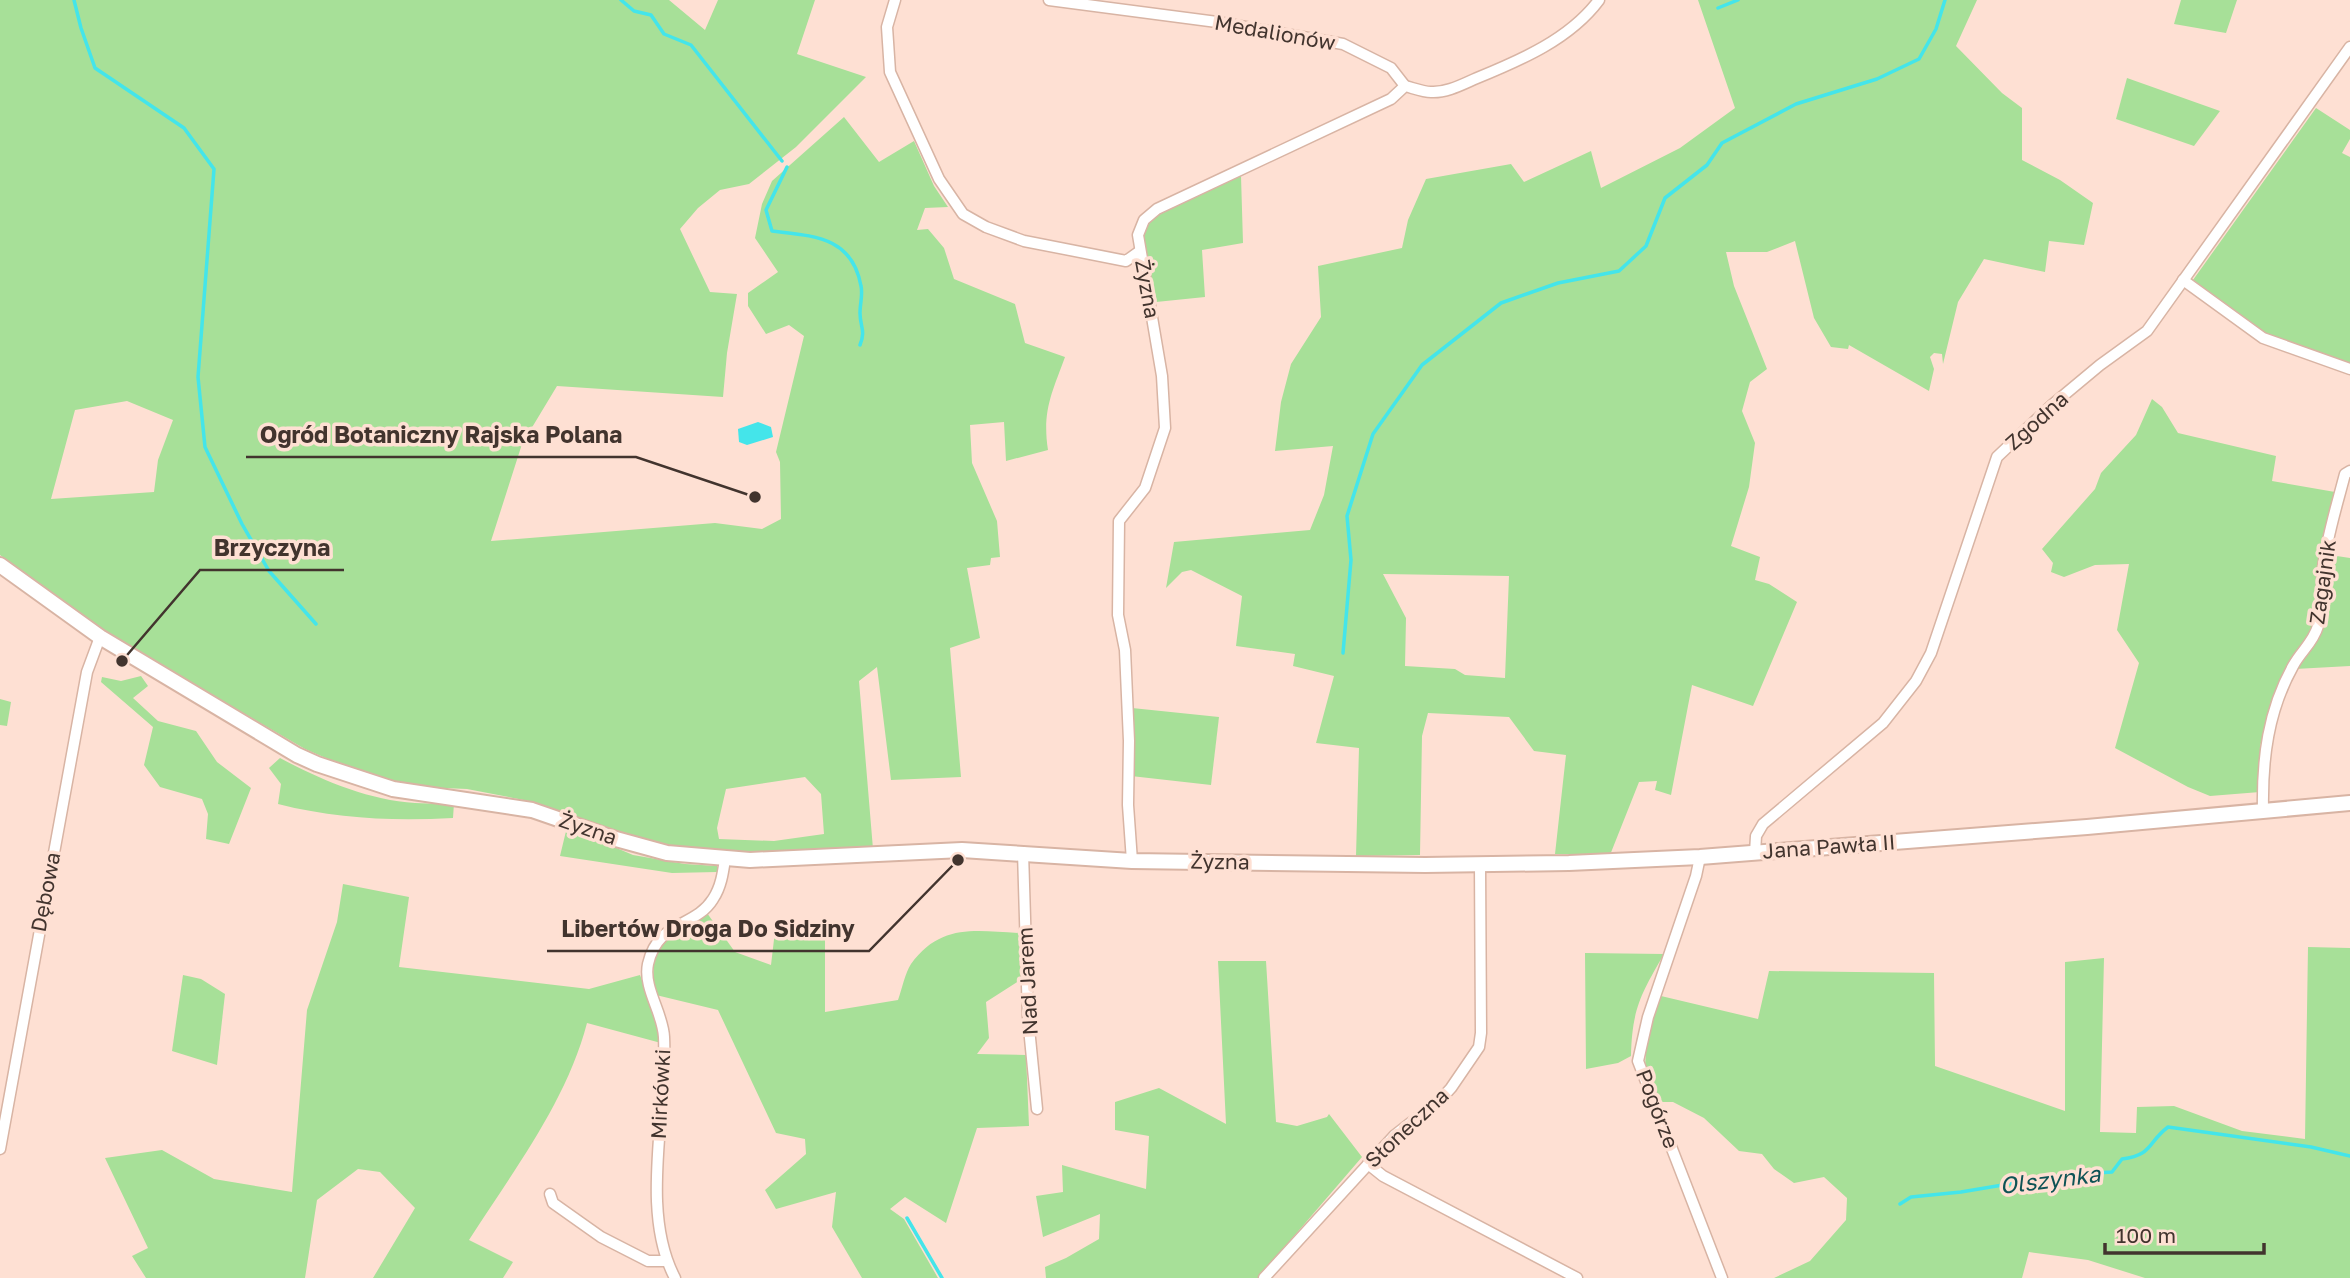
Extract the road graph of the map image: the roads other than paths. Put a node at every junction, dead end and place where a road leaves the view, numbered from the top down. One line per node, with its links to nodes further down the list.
1 (895, 0): 6 (street)
2 (1049, 0): 5 (street, Medalionów)
3 (1599, 0): 5 (street)
4 (2350, 47): 7 (street, Zgodna)
5 (1405, 86): 6 (street, Żyzna)
6 (1140, 251): 18 (street, Żyzna)
7 (2183, 280): 8 (street); 15 (street, Zgodna)
8 (2350, 369)
9 (2350, 471): 13 (street, Zagajnik)
10 (0, 565): 11 (street, Żyzna)
11 (100, 637): 17 (street, Żyzna); 22 (street, Dębowa)
12 (2350, 803): 13 (street, Jana Pawła II)
13 (2263, 810): 15 (street, Jana Pawła II)
14 (1023, 852): 17 (street, Żyzna); 18 (street, Żyzna); 21 (street, Nad Jarem)
15 (1755, 853): 16 (street, Jana Pawła II)
16 (1700, 857): 20 (street, Jana Pawła II); 29 (street, Pogórze)
17 (725, 859): 25 (street, Mirkówki)
18 (1132, 861): 19 (street, Żyzna)
19 (1307, 863): 20 (street, Jana Pawła II)
20 (1480, 864): 23 (street, Słoneczna)
21 (1037, 1109)
22 (0, 1149)
23 (1368, 1164): 27 (street, Słoneczna); 28 (street)
24 (550, 1194): 25 (street)
25 (666, 1261): 26 (street, Mirkówki)
26 (675, 1278)
27 (1264, 1278)
28 (1577, 1278)
29 (1722, 1278)

